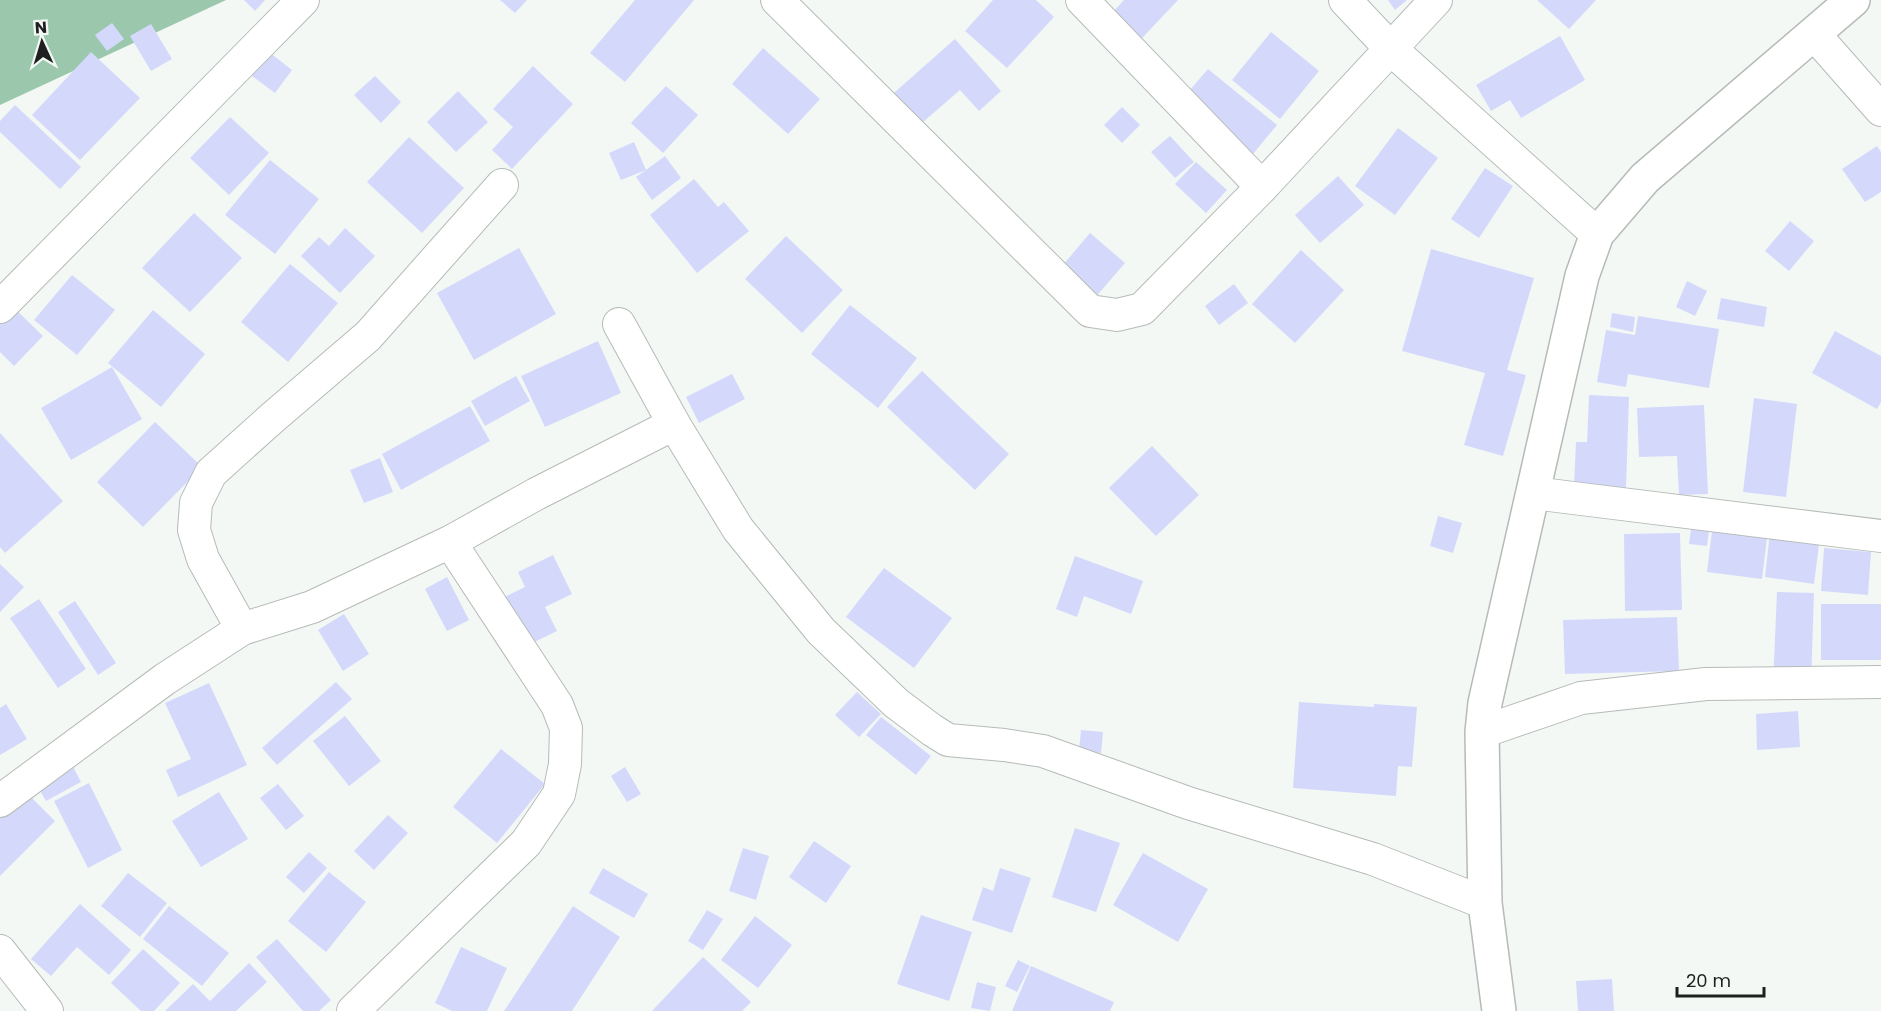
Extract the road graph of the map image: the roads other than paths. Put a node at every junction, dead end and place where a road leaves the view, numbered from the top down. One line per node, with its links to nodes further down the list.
1 (303, 0): 13 (street)
2 (777, 0): 11 (street)
3 (1082, 0): 11 (street)
4 (1345, 0): 8 (street)
5 (1436, 0): 8 (street)
6 (1853, 0): 7 (street)
7 (1814, 34): 9 (street); 12 (street)
8 (1392, 50): 11 (street); 12 (street)
9 (1881, 110)
10 (502, 185): 19 (street)
11 (1262, 188)
12 (1597, 234): 16 (street)
13 (0, 307)
14 (619, 324): 15 (street)
15 (674, 424): 18 (street); 23 (street)
16 (1533, 493): 17 (street); 21 (street)
17 (1881, 536)
18 (450, 542): 19 (street); 26 (street)
19 (242, 629): 22 (street)
20 (1881, 682): 21 (street)
21 (1482, 732): 23 (street)
22 (0, 801)
23 (1485, 903): 27 (street)
24 (0, 951): 25 (street)
25 (47, 1011)
26 (353, 1011)
27 (1499, 1011)

